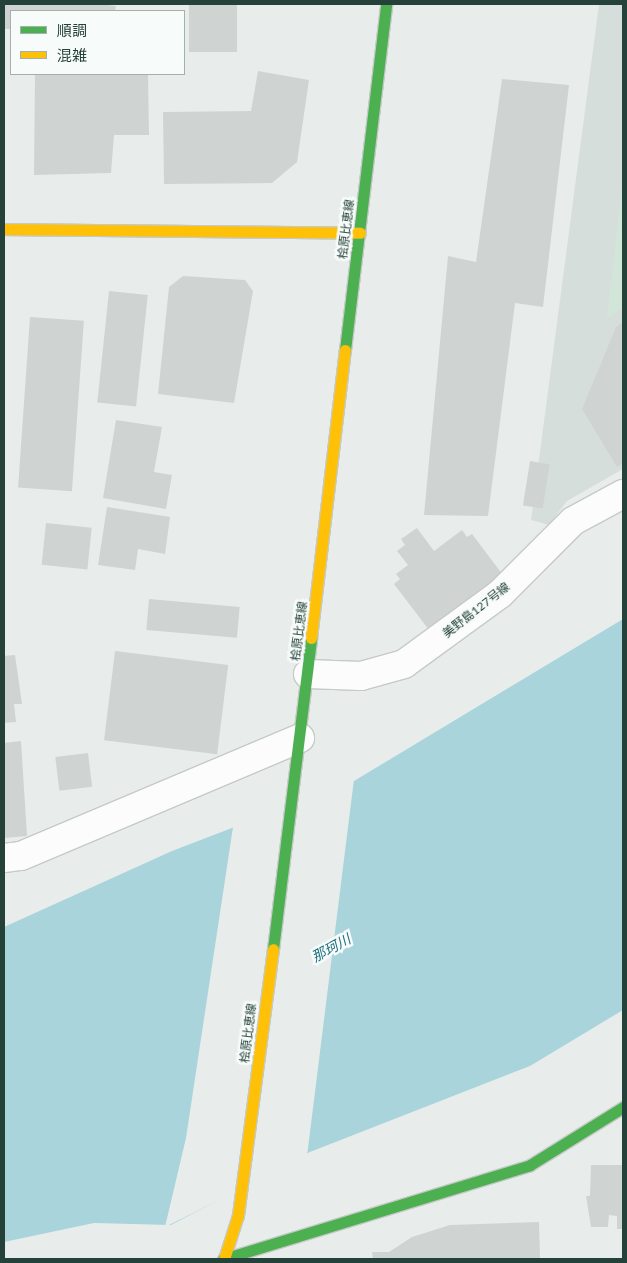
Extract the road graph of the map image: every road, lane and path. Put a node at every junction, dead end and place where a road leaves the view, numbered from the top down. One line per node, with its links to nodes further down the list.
1 (386, 4): 3 (main road, 桧原比恵線)
2 (4, 229): 3 (main road)
3 (360, 233): 5 (main road, 桧原比恵線)
4 (623, 494): 5 (street, 美野島127号線)
5 (308, 674): 6 (main road, 桧原比恵線)
6 (300, 738): 7 (street); 9 (main road, 桧原比恵線)
7 (4, 858)
8 (623, 1107): 9 (main road)
9 (224, 1259)

